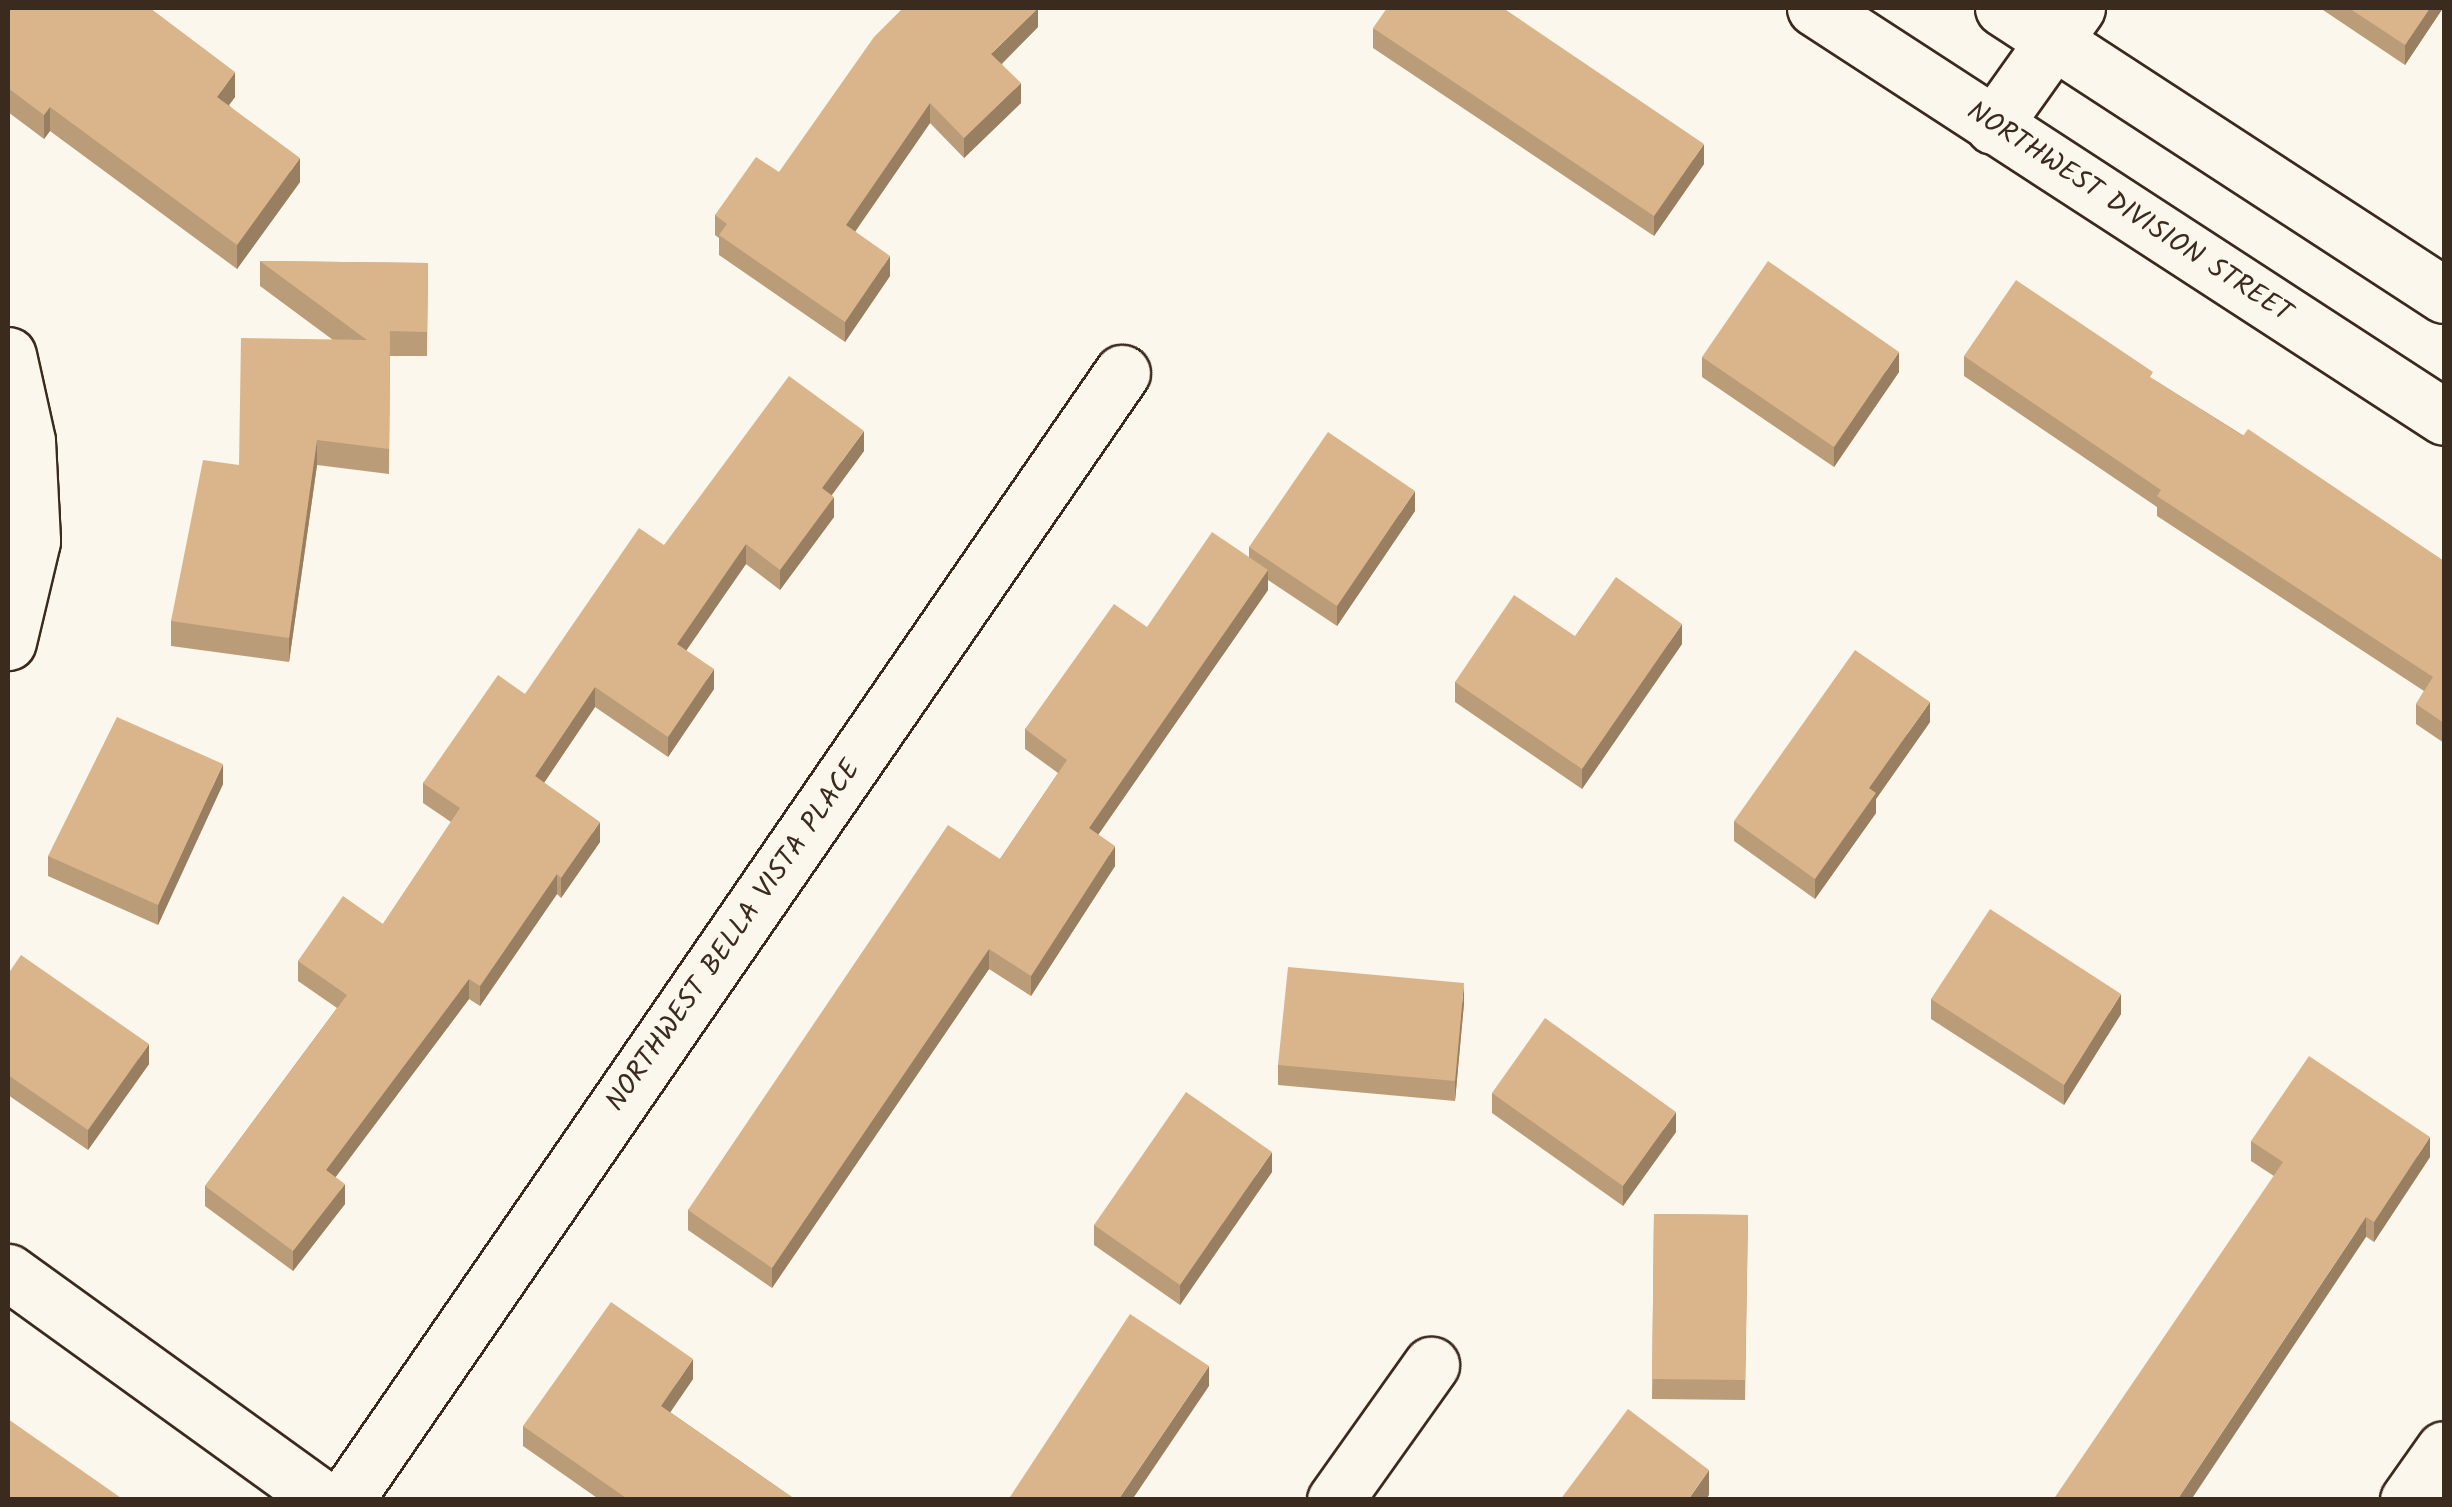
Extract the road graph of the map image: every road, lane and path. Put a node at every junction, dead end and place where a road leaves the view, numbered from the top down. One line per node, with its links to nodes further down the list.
1 (1814, 8): 4 (street, NORTHWEST DIVISION STREET)
2 (2003, 8): 3 (street)
3 (2067, 25): 4 (street); 5 (street)
4 (1993, 126): 8 (street, NORTHWEST DIVISION STREET)
5 (2444, 296)
6 (8, 354): 9 (street)
7 (1122, 373): 14 (street, NORTHWEST BELLA VISTA PLACE)
8 (2444, 417)
9 (8, 642)
10 (8, 1272): 13 (street)
11 (1431, 1365): 15 (street)
12 (2444, 1449): 16 (street)
13 (324, 1500)
14 (345, 1500)
15 (1335, 1500)
16 (2408, 1500)

